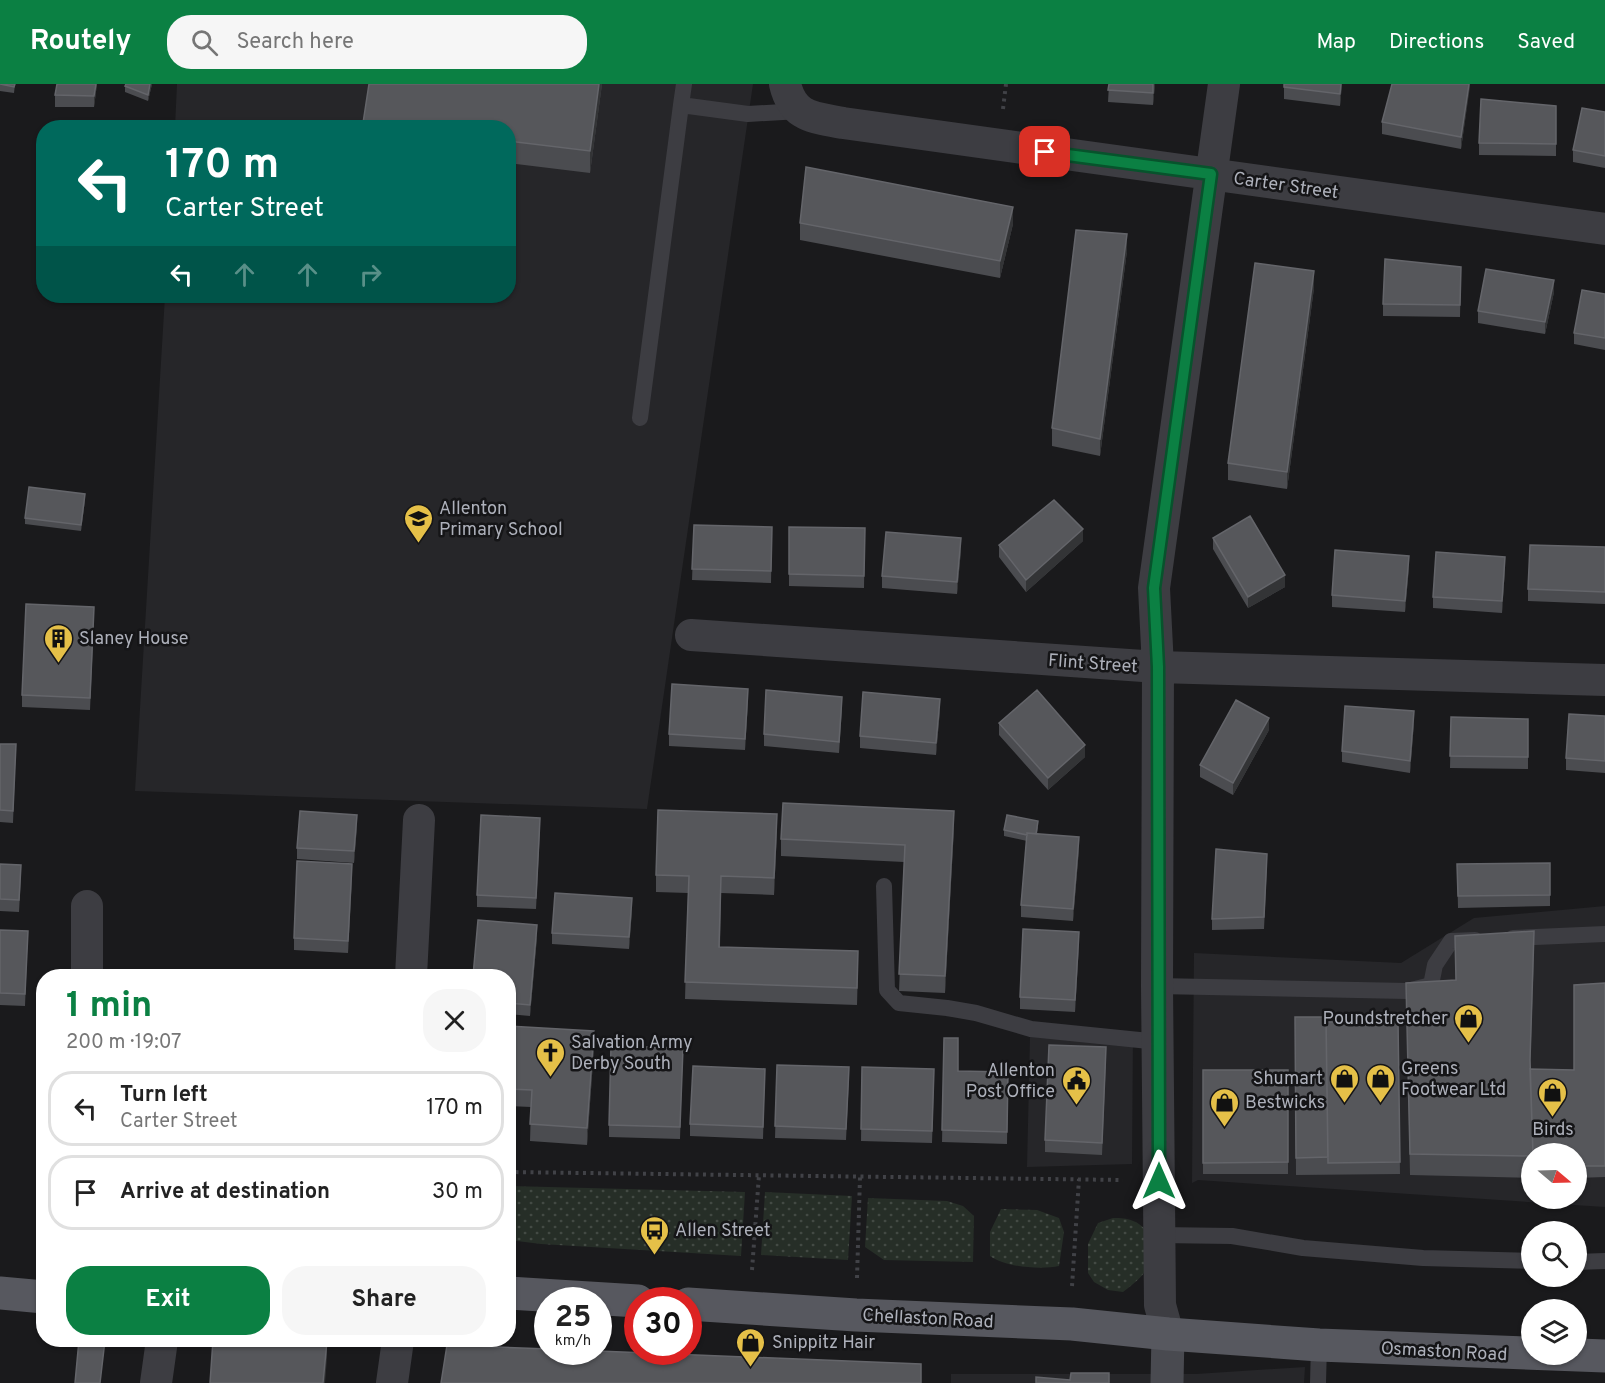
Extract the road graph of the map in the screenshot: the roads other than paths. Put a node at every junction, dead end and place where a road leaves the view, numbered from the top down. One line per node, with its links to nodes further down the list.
1 (684, 84): 4 (lane)
2 (1224, 84): 5 (street)
3 (792, 100): 4 (lane); 5 (street, Carter Street)
4 (681, 105): 7 (lane)
5 (1211, 174): 6 (street, Carter Street); 9 (street)
6 (1605, 229)
7 (640, 418)
8 (690, 635): 9 (street, Flint Street)
9 (1158, 667): 10 (street, Flint Street); 17 (street)
10 (1605, 680)
11 (419, 820): 16 (street)
12 (884, 886): 18 (lane)
13 (87, 906): 15 (street)
14 (1605, 934): 17 (lane)
15 (87, 969)
16 (411, 969)
17 (1157, 986): 18 (street)
18 (1159, 1042): 19 (street)
19 (1159, 1235): 20 (lane); 28 (street)
20 (1521, 1261)
21 (1605, 1261): 22 (lane)
22 (1587, 1262)
23 (0, 1293): 25 (main road)
24 (516, 1293): 26 (main road)
25 (36, 1296)
26 (624, 1300)
27 (702, 1305): 28 (main road, Chellaston Road)
28 (1168, 1334): 29 (main road, Osmaston Road); 35 (street)
29 (1319, 1345): 32 (main road, Osmaston Road); 36 (lane)
30 (161, 1347): 33 (street)
31 (397, 1347): 34 (street)
32 (1605, 1356)
33 (156, 1383)
34 (392, 1383)
35 (1167, 1383)
36 (1318, 1383)

